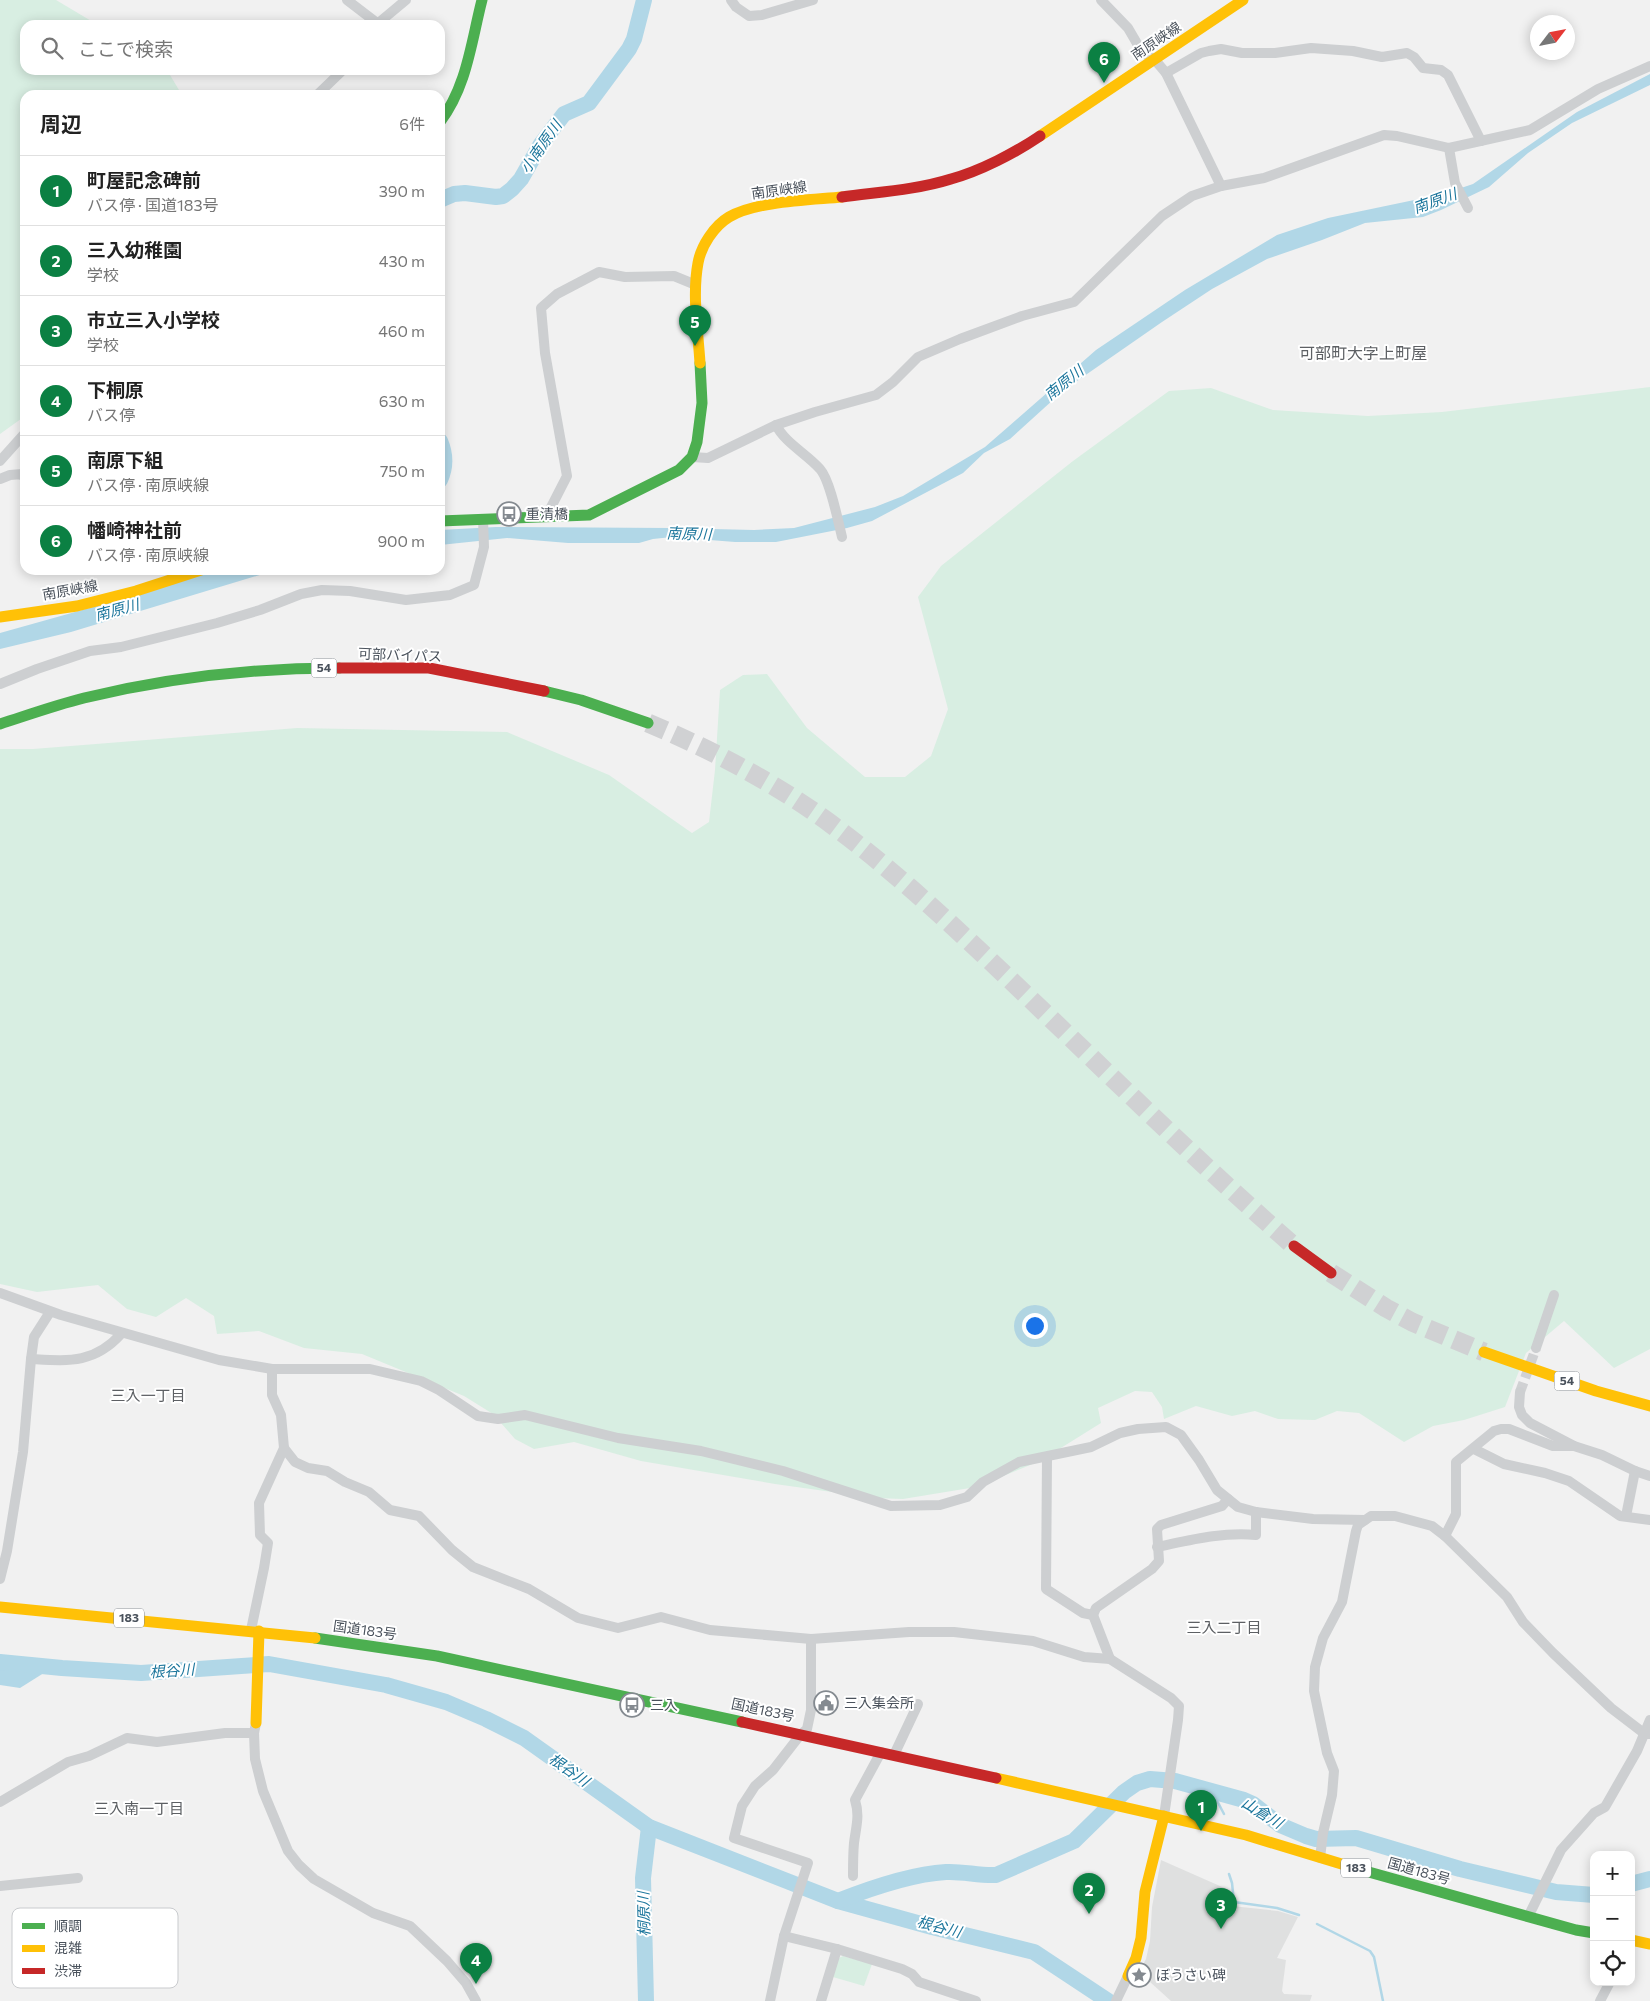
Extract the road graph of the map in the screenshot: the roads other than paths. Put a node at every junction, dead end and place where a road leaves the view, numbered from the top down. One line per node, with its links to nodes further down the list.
1 (347, 0): 8 (street)
2 (406, 0): 9 (street)
3 (482, 0): 15 (main road)
4 (731, 0): 5 (street)
5 (813, 0)
6 (1101, 0): 10 (street)
7 (1243, 0): 10 (main road, 南原峡線)
8 (371, 20)
9 (381, 20)
10 (1156, 60): 12 (street); 20 (main road, 南原峡線)
11 (1650, 66): 16 (street)
12 (1166, 73): 16 (street); 18 (street)
13 (338, 75): 14 (street)
14 (322, 90)
15 (445, 114)
16 (1480, 141): 17 (street)
17 (1449, 148): 18 (street); 19 (street)
18 (1221, 186): 21 (street)
19 (1468, 208)
20 (696, 285): 23 (main road, 南原峡線); 27 (street)
21 (776, 425): 23 (street); 30 (street)
22 (20, 439): 24 (street)
23 (692, 457): 27 (main road)
24 (0, 461)
25 (20, 474): 26 (street)
26 (0, 479)
27 (546, 517): 29 (main road)
28 (445, 520): 29 (main road)
29 (483, 522): 33 (street)
30 (842, 537)
31 (186, 575): 32 (main road, 南原峡線)
32 (0, 617)
33 (0, 684)
34 (648, 722): 35 (main road, 可部バイパス / 54)
35 (0, 724)
36 (1294, 1246): 37 (main road)
37 (1331, 1273)
38 (0, 1293): 40 (street)
39 (1554, 1295): 42 (street)
40 (50, 1312): 41 (street); 44 (street)
41 (121, 1334): 44 (street); 45 (street)
42 (1536, 1348)
43 (1484, 1352): 47 (main road, 54)
44 (30, 1360): 61 (street)
45 (272, 1369): 49 (street); 51 (street)
46 (1520, 1392): 48 (street)
47 (1650, 1406)
48 (1574, 1446): 50 (street); 52 (street)
49 (284, 1448): 64 (street); 65 (street)
50 (1474, 1449): 56 (street); 59 (street)
51 (1047, 1458): 54 (street); 63 (street)
52 (1635, 1471): 53 (street); 56 (street)
53 (1650, 1476)
54 (1228, 1499): 55 (street); 60 (street)
55 (1256, 1512): 57 (street); 60 (street)
56 (1626, 1516): 58 (street)
57 (1365, 1520): 59 (street); 76 (street)
58 (1650, 1520)
59 (1445, 1536): 71 (street)
60 (1157, 1547): 63 (street)
61 (0, 1579)
62 (0, 1607): 64 (main road, 国道183号 / 183)
63 (1092, 1615): 66 (street)
64 (255, 1630): 69 (main road); 70 (main road, 国道183号 / 183)
65 (811, 1639): 66 (street); 70 (street)
66 (1110, 1660): 75 (street)
67 (918, 1704): 73 (street)
68 (1650, 1720): 71 (street)
69 (255, 1728): 74 (street); 88 (street)
70 (801, 1734): 72 (main road, 国道183号 / 183); 82 (street)
71 (1647, 1734): 80 (street)
72 (881, 1752): 73 (main road, 国道183号 / 183); 77 (street)
73 (894, 1755): 75 (main road, 国道183号 / 183)
74 (0, 1802)
75 (1164, 1816): 76 (main road, 国道183号 / 183); 86 (main road)
76 (1320, 1858): 80 (main road, 国道183号 / 183)
77 (853, 1876)
78 (78, 1878): 79 (street)
79 (0, 1886)
80 (1528, 1917): 81 (main road, 国道183号 / 183)
81 (1590, 1933)
82 (784, 1936): 85 (street); 89 (street)
83 (1635, 1942): 84 (main road)
84 (1650, 1944)
85 (836, 1949): 90 (street); 91 (street)
86 (1128, 1976): 92 (street)
87 (1608, 1986): 93 (street)
88 (476, 2001)
89 (770, 2001)
90 (823, 2001)
91 (976, 2001)
92 (1116, 2001)
93 (1600, 2001)

